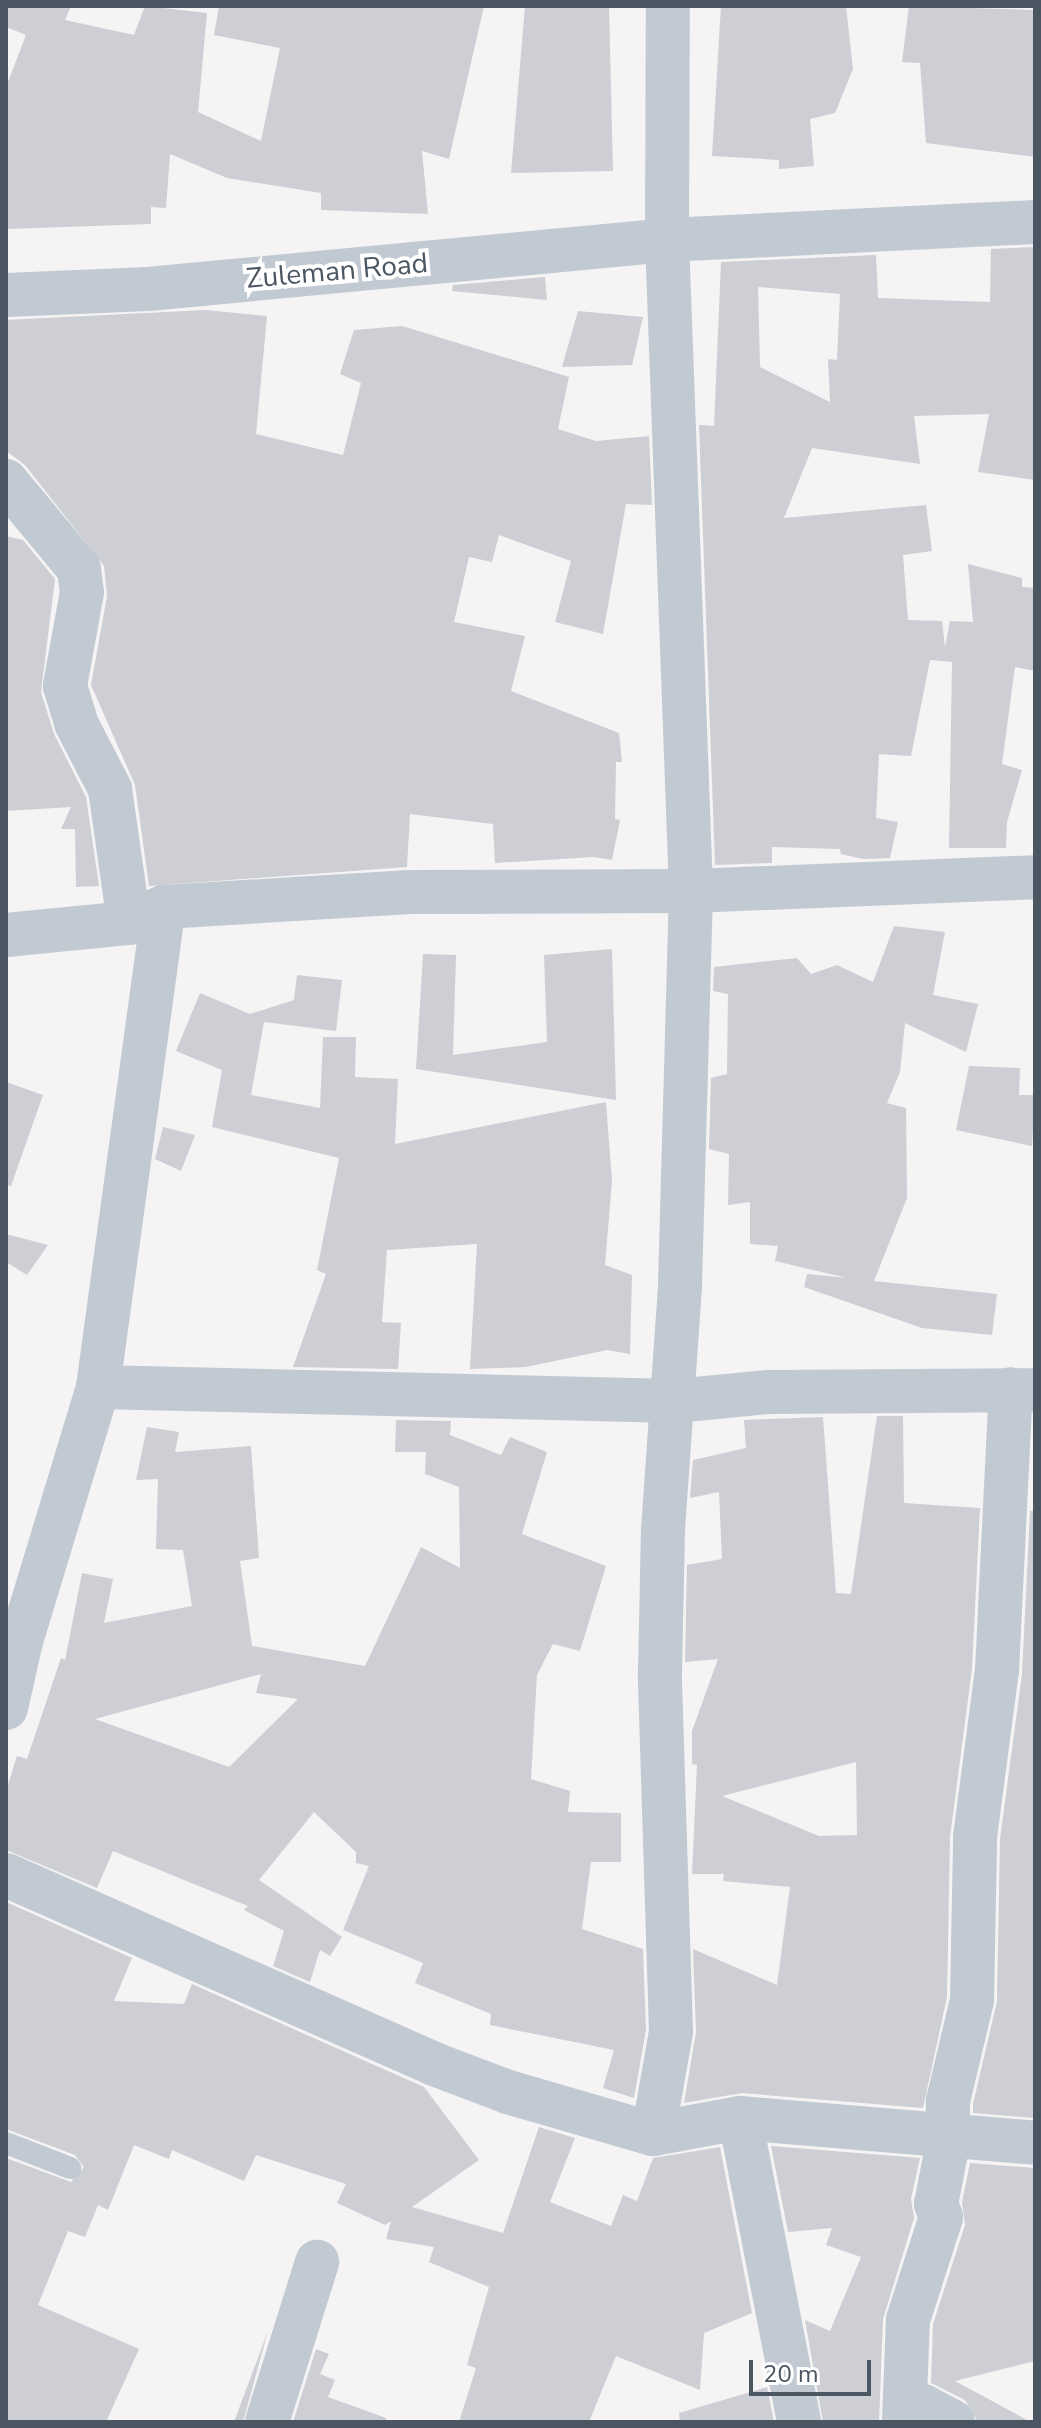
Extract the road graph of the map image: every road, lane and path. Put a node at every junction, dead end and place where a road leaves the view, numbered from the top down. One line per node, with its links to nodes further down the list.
1 (668, 6): 3 (street)
2 (1035, 222): 3 (street, Zuleman Road)
3 (667, 240): 4 (street, Zuleman Road); 7 (street)
4 (6, 295)
5 (6, 481): 8 (street)
6 (1035, 877): 7 (street)
7 (691, 891): 8 (street); 12 (street)
8 (147, 915): 9 (street); 10 (street)
9 (6, 935)
10 (98, 1387): 12 (street); 13 (street)
11 (1023, 1389): 12 (street); 17 (street)
12 (675, 1401): 16 (street)
13 (6, 1708)
14 (6, 1875): 16 (street)
15 (740, 2118): 16 (street); 17 (street); 23 (street)
16 (653, 2134)
17 (949, 2138): 19 (street); 24 (street)
18 (6, 2143): 20 (lane)
19 (1035, 2143)
20 (70, 2168)
21 (317, 2262): 22 (street)
22 (267, 2422)
23 (799, 2422)
24 (904, 2422): 25 (street)
25 (953, 2422)

